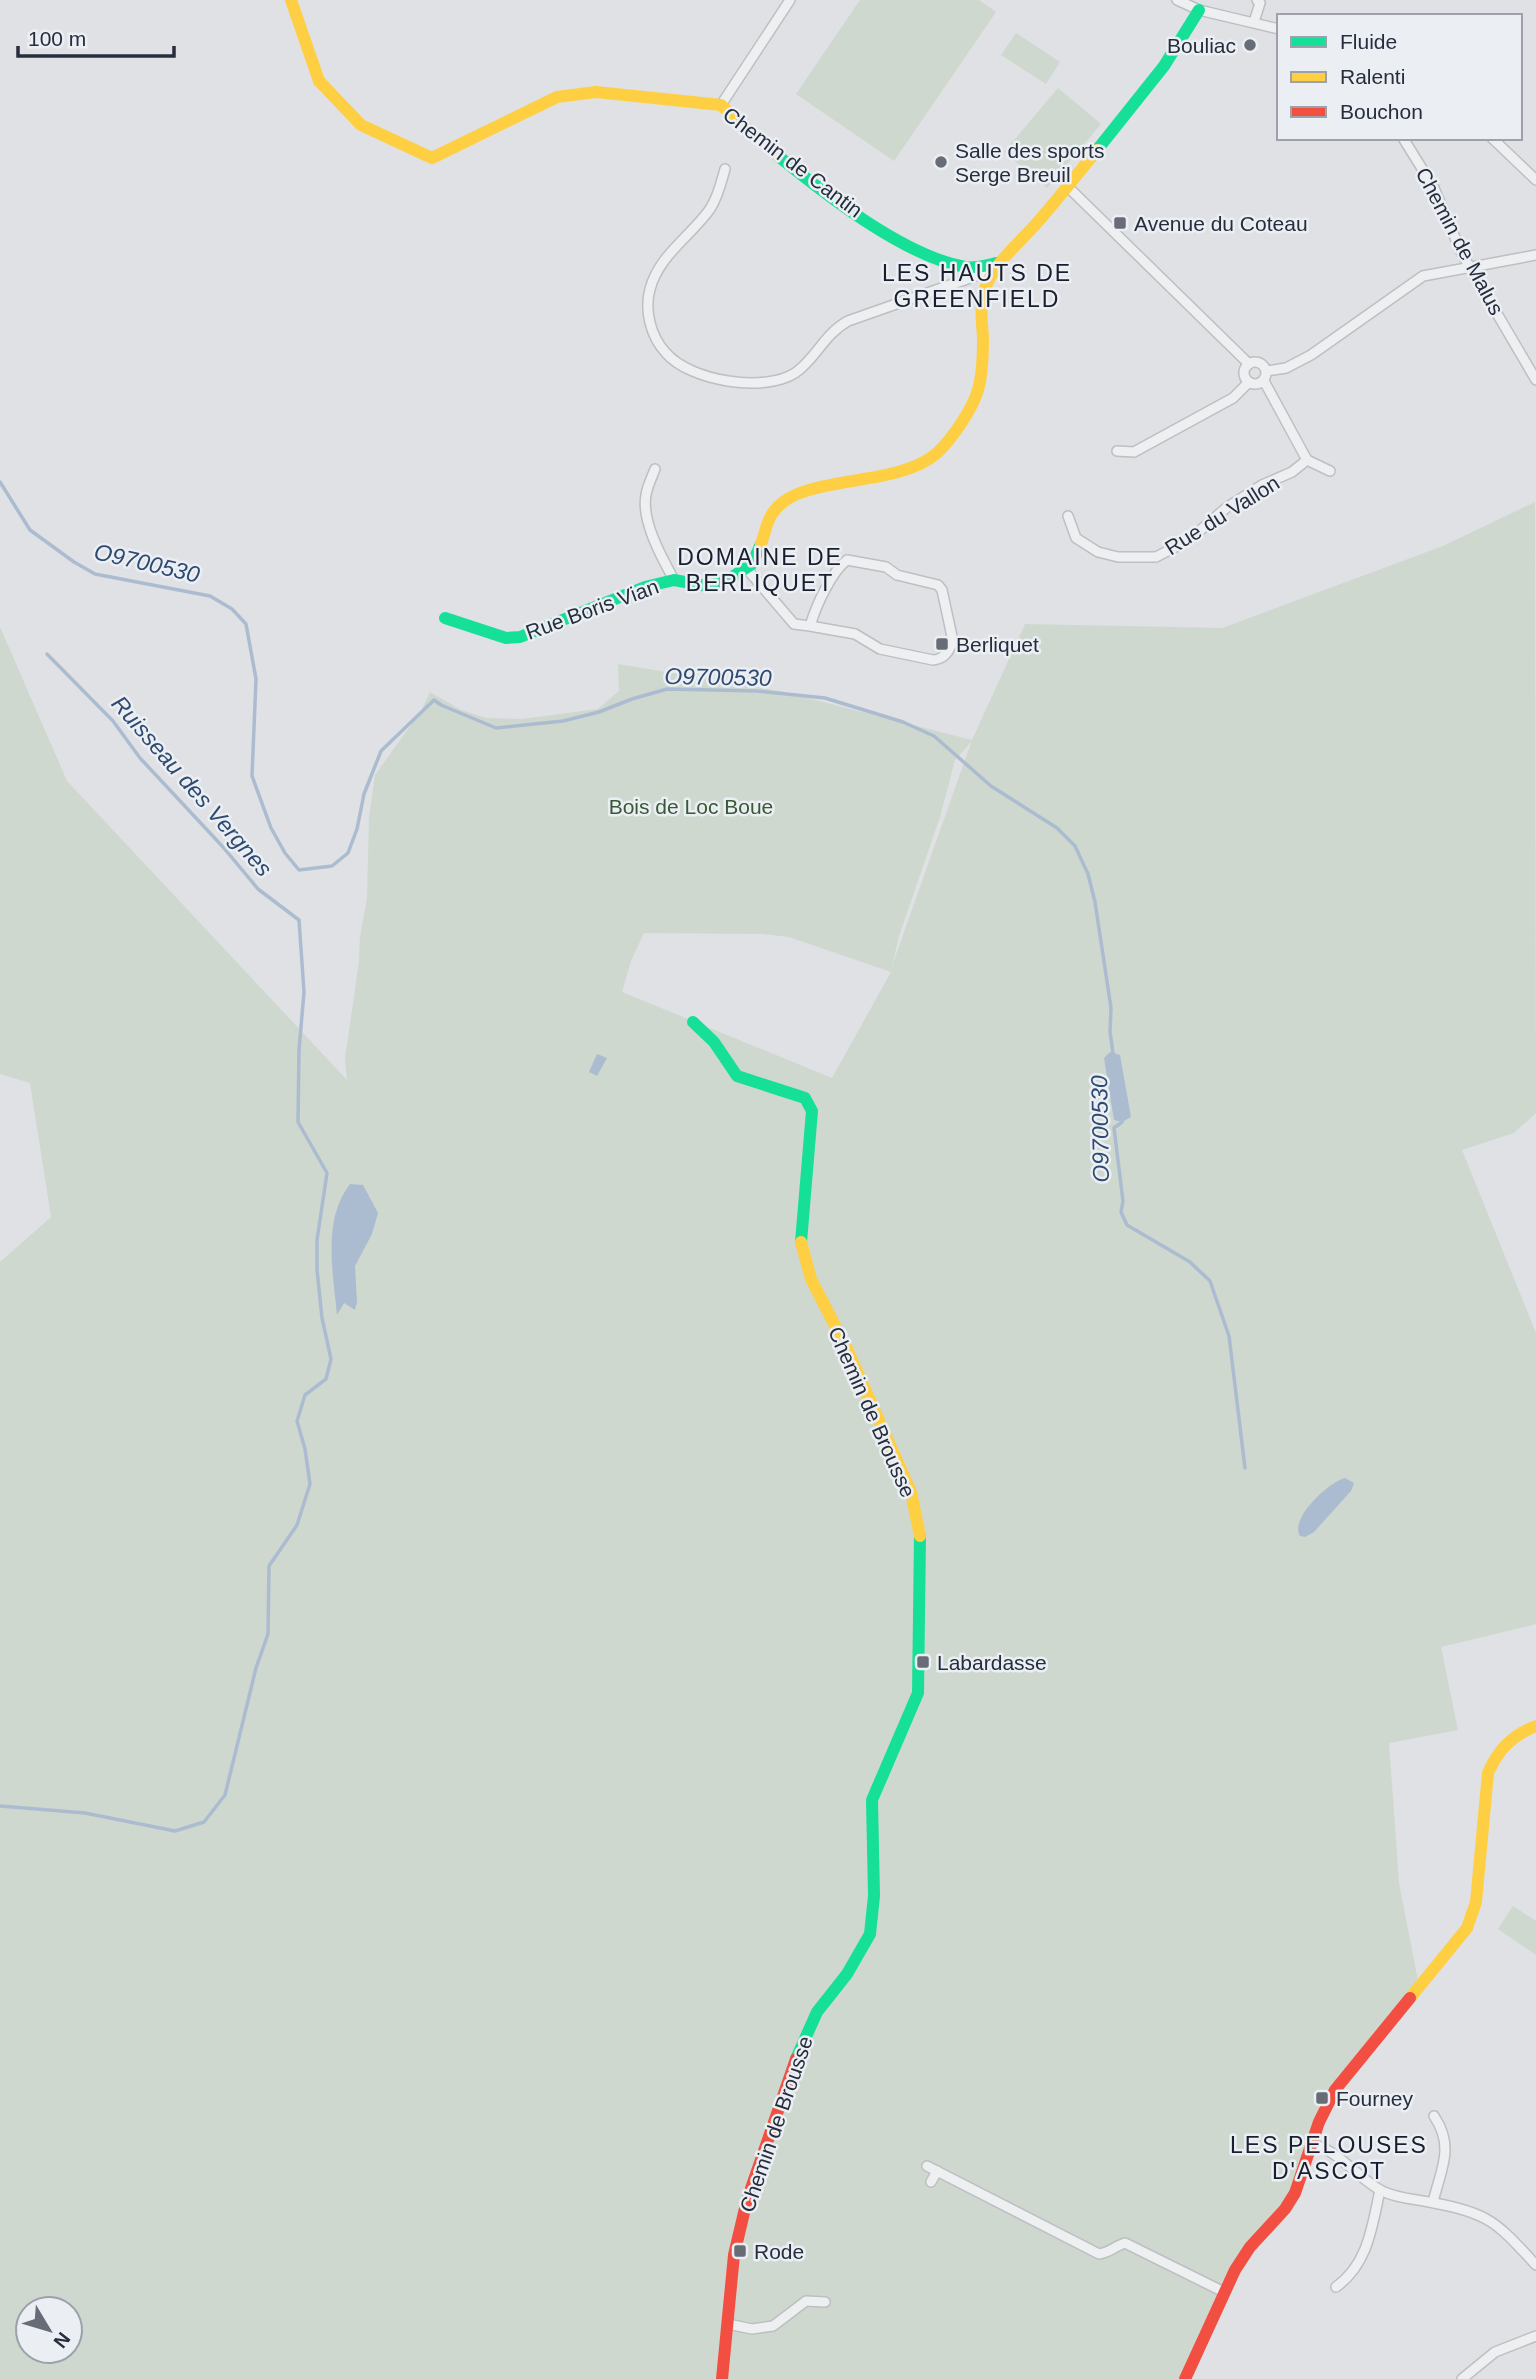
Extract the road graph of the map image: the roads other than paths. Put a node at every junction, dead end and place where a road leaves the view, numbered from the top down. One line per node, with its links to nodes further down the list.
1 (291, 0): 8 (street, Chemin de Cantin)
2 (790, 0): 8 (street)
3 (1177, 0): 5 (street)
4 (1257, 0): 6 (street)
5 (1199, 10): 6 (street); 13 (street)
6 (1254, 22): 7 (street)
7 (1277, 28)
8 (721, 105): 15 (street, Chemin de Cantin)
9 (1404, 140): 16 (street, Chemin de Malus)
10 (1494, 140): 12 (street)
11 (725, 169): 15 (street)
12 (1536, 180)
13 (1067, 186): 15 (street); 17 (street)
14 (1536, 255): 16 (street)
15 (1002, 262): 27 (street)
16 (1471, 268): 18 (street); 19 (street, Chemin de Malus)
17 (1249, 364): 18 (street); 21 (street)
18 (1267, 371): 20 (street)
19 (1536, 380)
20 (1264, 381): 21 (street); 23 (street)
21 (1249, 382): 22 (street)
22 (1117, 451)
23 (1307, 460): 25 (street); 26 (street, Rue du Vallon)
24 (654, 469): 28 (street)
25 (1330, 471)
26 (1068, 516)
27 (747, 569): 28 (street, Rue Boris Vian); 30 (street)
28 (674, 580): 29 (street, Rue Boris Vian)
29 (444, 618)
30 (810, 625): 30 (street)
31 (694, 1022): 44 (street, Chemin de Brousse)
32 (1536, 1726): 34 (street)
33 (1434, 2116): 39 (street)
34 (1312, 2144): 38 (street); 42 (street)
35 (927, 2166): 36 (street)
36 (937, 2171): 37 (street); 42 (street)
37 (931, 2182)
38 (1380, 2190): 39 (street); 41 (street)
39 (1433, 2202): 40 (street)
40 (1536, 2265)
41 (1336, 2287)
42 (1224, 2292): 47 (street)
43 (825, 2302): 44 (street)
44 (728, 2324): 46 (street, Chemin de Brousse)
45 (1536, 2336): 48 (street)
46 (722, 2379)
47 (1185, 2379)
48 (1462, 2379)

